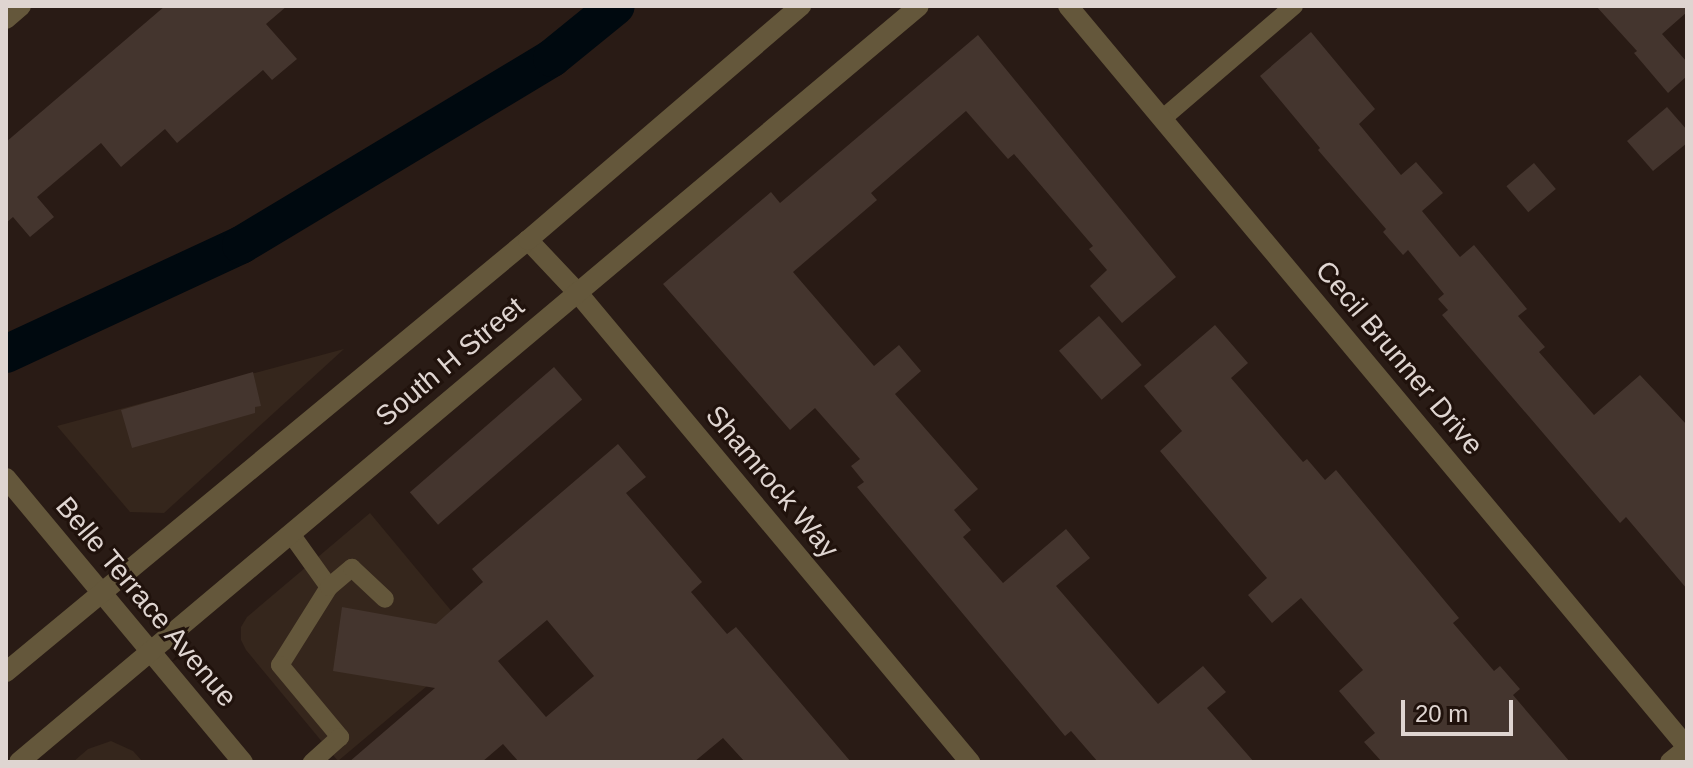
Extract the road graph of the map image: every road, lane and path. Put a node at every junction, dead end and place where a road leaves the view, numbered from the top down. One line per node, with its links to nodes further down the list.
1 (21, 6): 6 (street)
2 (801, 6): 8 (street, South H Street)
3 (919, 6): 9 (street, South H Street)
4 (1068, 6): 7 (street, Cecil Brunner Drive)
5 (1294, 6): 7 (lane)
6 (6, 19)
7 (1162, 119): 17 (street, Cecil Brunner Drive)
8 (528, 240): 9 (street, Shamrock Way); 13 (street, South H Street)
9 (577, 292): 11 (street, South H Street); 21 (street, Shamrock Way)
10 (6, 478): 13 (street, Belle Terrace Avenue)
11 (291, 534): 12 (lane); 15 (street, South H Street)
12 (329, 587): 14 (lane); 20 (lane)
13 (105, 593): 15 (street, Belle Terrace Avenue); 16 (street, South H Street)
14 (385, 599)
15 (152, 652): 18 (street, South H Street); 19 (street, Belle Terrace Avenue)
16 (6, 672)
17 (1687, 747): 22 (street)
18 (19, 762)
19 (243, 762)
20 (312, 762)
21 (970, 762)
22 (1670, 762)

